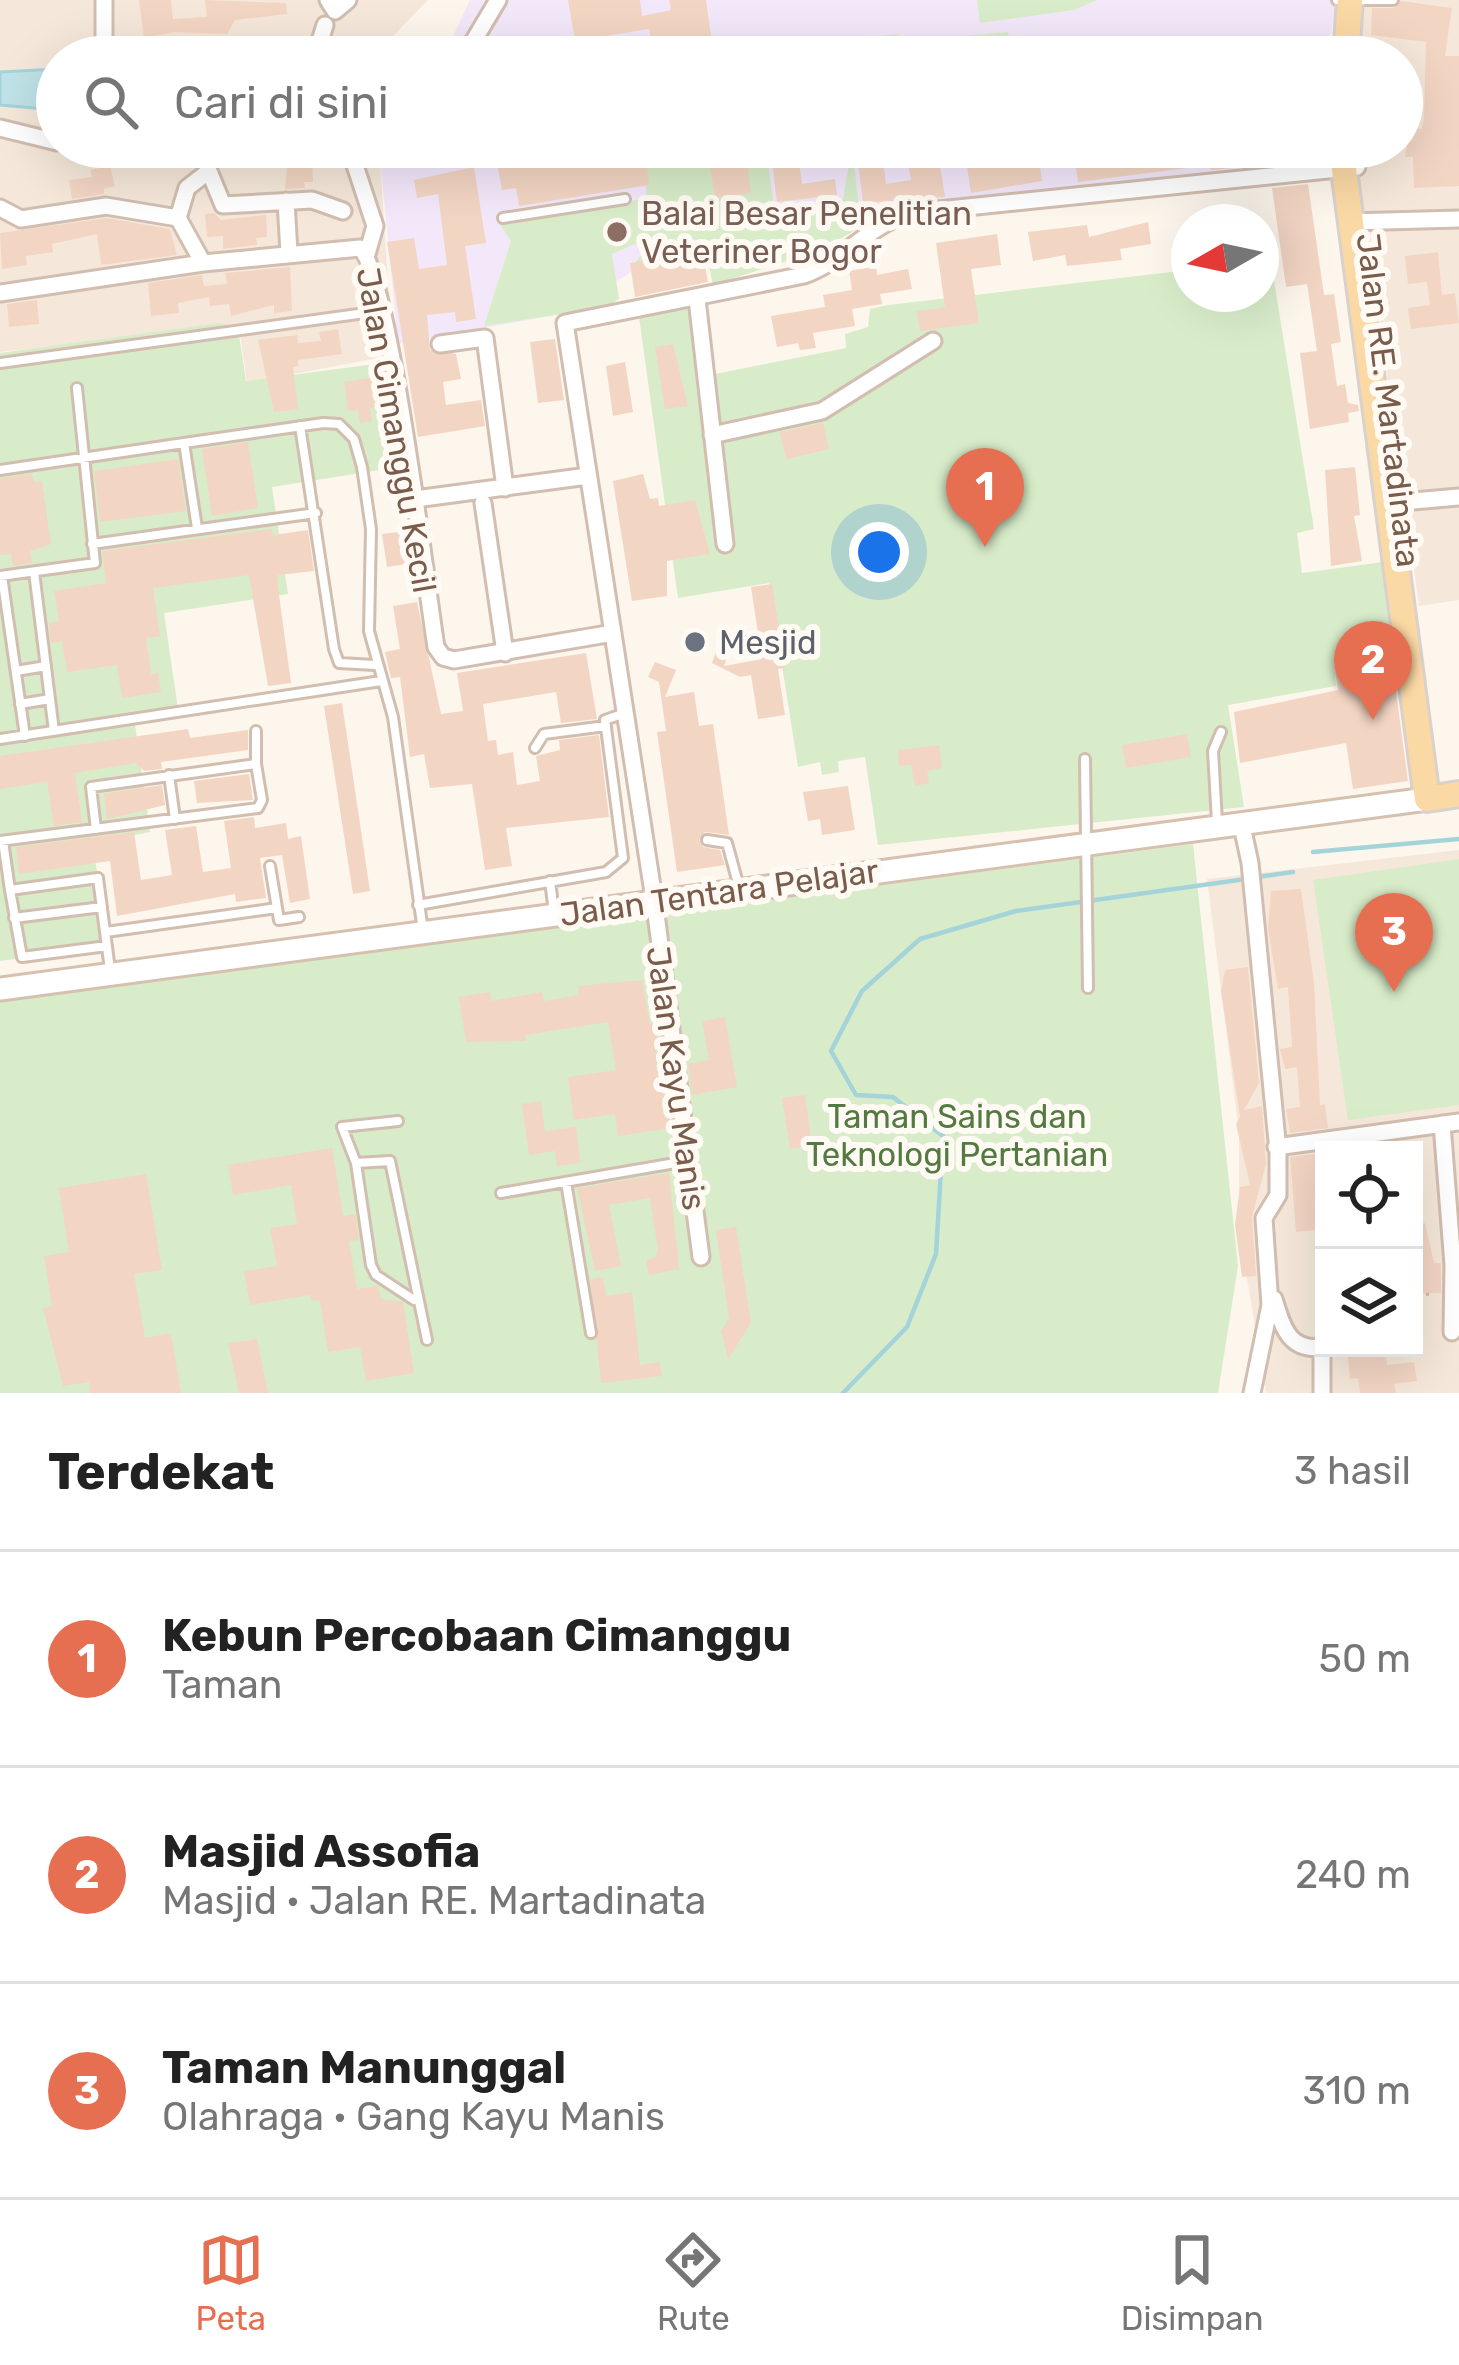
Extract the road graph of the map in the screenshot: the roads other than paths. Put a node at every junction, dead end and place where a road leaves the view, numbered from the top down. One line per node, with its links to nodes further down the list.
1 (104, 0): 8 (street)
2 (328, 0): 3 (street)
3 (348, 0)
4 (498, 0): 10 (street)
5 (1393, 0): 6 (lane)
6 (1343, 1): 11 (main road); 12 (main road)
7 (325, 25): 9 (street)
8 (104, 36)
9 (322, 36)
10 (477, 36)
11 (1338, 36)
12 (1345, 36)
13 (0, 128): 14 (street)
14 (36, 137)
15 (206, 168): 19 (street)
16 (356, 168): 29 (street)
17 (1263, 168): 32 (street)
18 (1351, 168): 27 (main road, Jalan RE. Martadinata)
19 (208, 171): 21 (street); 24 (street)
20 (626, 200): 25 (lane)
21 (286, 201): 23 (street); 28 (street)
22 (0, 208): 24 (street)
23 (343, 211)
24 (178, 218): 30 (street)
25 (503, 218)
26 (1459, 219): 27 (street)
27 (1358, 222): 47 (main road, Jalan RE. Martadinata); 57 (main road, Jalan RE. Martadinata)
28 (290, 254): 29 (street, Jalan Cimanggu Kecil); 30 (street, Jalan Cimanggu Kecil)
29 (367, 254): 33 (street, Jalan Cimanggu Kecil)
30 (202, 263): 31 (street, Jalan Cimanggu Kecil)
31 (0, 293)
32 (697, 299): 39 (street); 43 (street)
33 (380, 311): 36 (lane); 56 (street, Jalan Cimanggu Kecil)
34 (933, 340): 39 (street)
35 (440, 344): 44 (street)
36 (0, 363)
37 (77, 388): 41 (lane)
38 (300, 426): 40 (lane); 49 (lane); 58 (lane)
39 (712, 436): 52 (street)
40 (184, 443): 41 (lane); 50 (lane)
41 (80, 459): 42 (lane); 51 (lane)
42 (0, 470)
43 (589, 476): 44 (street); 55 (street)
44 (506, 488): 46 (street)
45 (1459, 497): 47 (street)
46 (423, 498)
47 (1402, 502): 57 (main road, Jalan RE. Martadinata)
48 (483, 503): 56 (street)
49 (316, 513): 50 (lane); 58 (lane)
50 (197, 528): 51 (lane)
51 (92, 544): 53 (lane)
52 (724, 544)
53 (34, 572): 54 (lane); 59 (lane)
54 (1, 576): 60 (lane)
55 (613, 633): 56 (street, Jalan Cimanggu Kecil); 64 (street)
56 (505, 653)
57 (1414, 656): 75 (main road, Jalan RE. Martadinata)
58 (375, 665): 61 (lane)
59 (46, 667): 60 (lane); 62 (lane)
60 (16, 671): 63 (lane)
61 (381, 681): 66 (lane); 88 (lane)
62 (50, 699): 63 (lane); 66 (lane)
63 (20, 704): 69 (lane)
64 (625, 712): 65 (lane); 87 (street)
65 (606, 726): 71 (lane); 84 (lane)
66 (54, 731): 69 (lane)
67 (256, 731): 73 (lane)
68 (1221, 732): 79 (lane)
69 (25, 736): 70 (lane)
70 (0, 740)
71 (535, 748)
72 (1085, 759): 82 (lane)
73 (256, 764): 74 (lane); 76 (lane)
74 (169, 776): 76 (lane); 78 (lane)
75 (1441, 797): 77 (main road, Jalan Tentara Pelajar)
76 (175, 819): 78 (lane)
77 (1242, 826): 79 (main road, Jalan Tentara Pelajar); 102 (street)
78 (96, 829): 81 (lane)
79 (1218, 830): 82 (main road, Jalan Tentara Pelajar)
80 (707, 840): 85 (lane)
81 (1, 841): 86 (lane)
82 (1085, 844): 85 (main road, Jalan Tentara Pelajar); 99 (lane)
83 (270, 866): 90 (lane)
84 (550, 881): 88 (lane); 91 (lane)
85 (739, 888): 87 (main road, Jalan Tentara Pelajar)
86 (10, 890): 89 (lane); 93 (lane)
87 (653, 899): 91 (main road, Jalan Tentara Pelajar); 103 (street, Jalan Kayu Manis)
88 (418, 905): 94 (lane)
89 (102, 907): 93 (lane); 95 (lane)
90 (277, 908): 92 (lane); 95 (lane)
91 (555, 914): 94 (main road, Jalan Tentara Pelajar)
92 (299, 916)
93 (14, 918): 96 (lane)
94 (423, 931): 97 (main road, Jalan Tentara Pelajar)
95 (106, 932): 96 (lane)
96 (107, 946): 97 (lane)
97 (111, 973): 98 (main road, Jalan Tentara Pelajar)
98 (0, 988)
99 (1088, 988)
100 (398, 1121): 104 (lane)
101 (1450, 1123): 102 (street); 107 (street)
102 (1276, 1147): 109 (street)
103 (688, 1161): 105 (lane); 108 (street, Jalan Kayu Manis)
104 (356, 1163): 110 (lane); 110 (lane)
105 (566, 1182): 106 (lane); 112 (lane)
106 (500, 1193)
107 (1455, 1231): 111 (street)
108 (700, 1257)
109 (1271, 1291): 114 (street); 116 (street)
110 (416, 1301): 113 (lane)
111 (1452, 1332)
112 (591, 1333)
113 (427, 1340)
114 (1315, 1348)
115 (1323, 1357): 117 (street)
116 (1252, 1393)
117 (1322, 1393)

